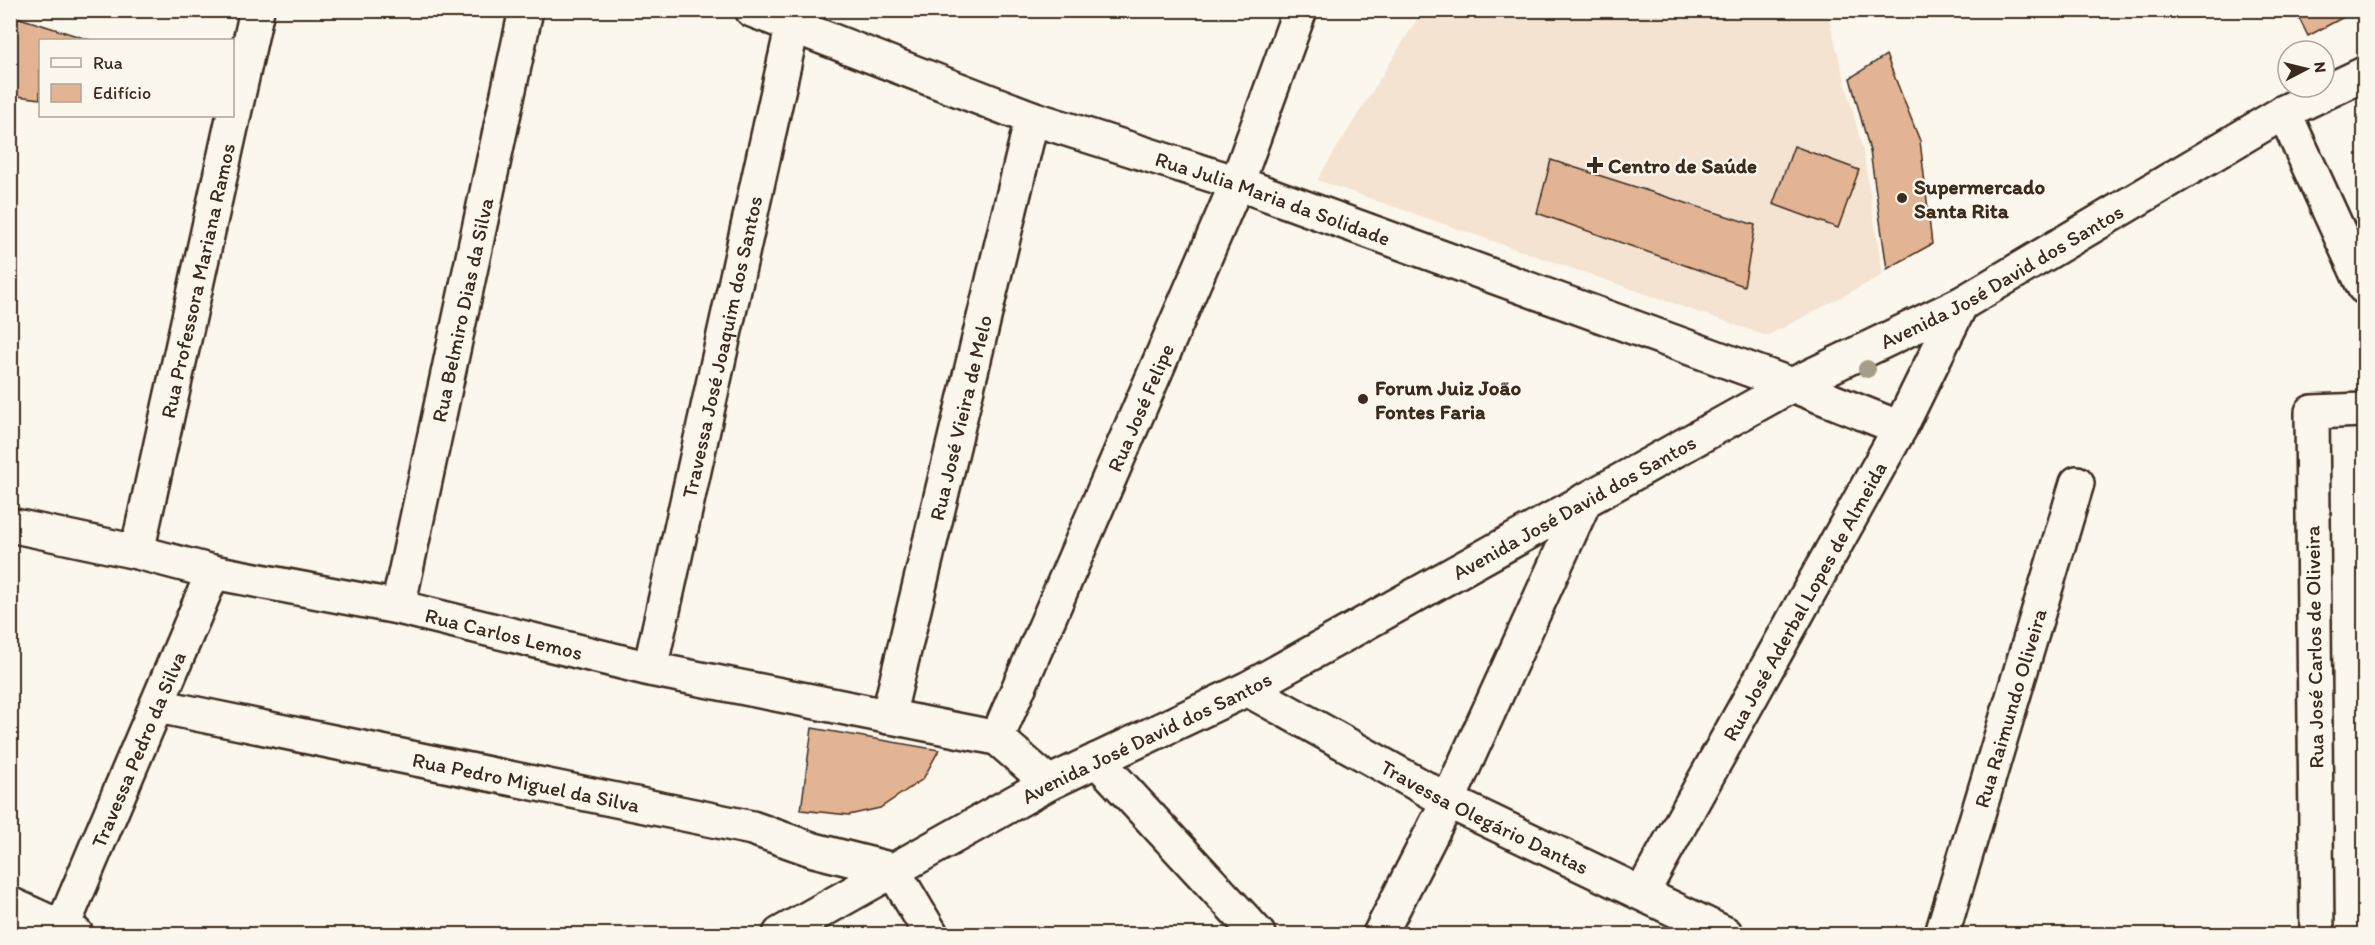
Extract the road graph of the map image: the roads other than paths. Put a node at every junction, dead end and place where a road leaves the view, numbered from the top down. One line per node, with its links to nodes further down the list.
1 (256, 10): 7 (street, Rua Professora Mariana Ramos)
2 (526, 10): 22 (street, Rua Belmiro Dias da Silva)
3 (752, 10): 5 (street, Rua Julia Maria da Solidade)
4 (1300, 10): 11 (street, Rua José Felipe)
5 (795, 18): 10 (street, Rua Julia Maria da Solidade); 23 (street, Travessa José Joaquim dos Santos)
6 (2364, 74): 8 (street, Avenida José David dos Santos)
7 (234, 110)
8 (2284, 112): 12 (street); 13 (street, Avenida José David dos Santos)
9 (233, 117): 20 (street, Rua Professora Mariana Ramos)
10 (1032, 118): 11 (street, Rua Julia Maria da Solidade); 26 (street, Rua José Vieira de Melo)
11 (1237, 183): 14 (street, Rua Julia Maria da Solidade); 27 (street, Rua José Felipe)
12 (2364, 286)
13 (1961, 304): 14 (street, Avenida José David dos Santos); 16 (street, Rua José Aderbal Lopes de Almeida)
14 (1792, 385): 16 (street, Rua Julia Maria da Solidade); 18 (street, Avenida José David dos Santos)
15 (2364, 410): 41 (street, Rua José Carlos de Oliveira)
16 (1900, 428): 32 (street, Rua José Aderbal Lopes de Almeida)
17 (2077, 483): 40 (street, Rua Raimundo Oliveira)
18 (1585, 500): 24 (street, Avenida José David dos Santos); 30 (street)
19 (10, 525): 20 (street, Rua Carlos Lemos)
20 (137, 552): 21 (street, Rua Carlos Lemos)
21 (213, 572): 22 (street, Rua Carlos Lemos); 25 (street, Travessa Pedro da Silva)
22 (398, 607): 23 (street, Rua Carlos Lemos)
23 (650, 669): 26 (street, Rua Carlos Lemos)
24 (1247, 689): 28 (street, Avenida José David dos Santos); 30 (street, Travessa Olegário Dantas)
25 (158, 706): 31 (street, Rua Pedro Miguel da Silva); 34 (street, Travessa Pedro da Silva)
26 (888, 717): 27 (street, Rua Carlos Lemos)
27 (997, 738): 29 (street)
28 (1097, 760): 29 (street, Avenida José David dos Santos); 37 (street)
29 (1049, 783): 31 (street, Avenida José David dos Santos)
30 (1448, 801): 32 (street, Travessa Olegário Dantas); 38 (street)
31 (893, 870): 35 (street, Avenida José David dos Santos); 36 (street)
32 (1642, 893): 39 (street, Travessa Olegário Dantas)
33 (10, 904): 34 (street)
34 (56, 930)
35 (780, 934)
36 (931, 934)
37 (1258, 934)
38 (1380, 934)
39 (1726, 934)
40 (1942, 934)
41 (2318, 934)

